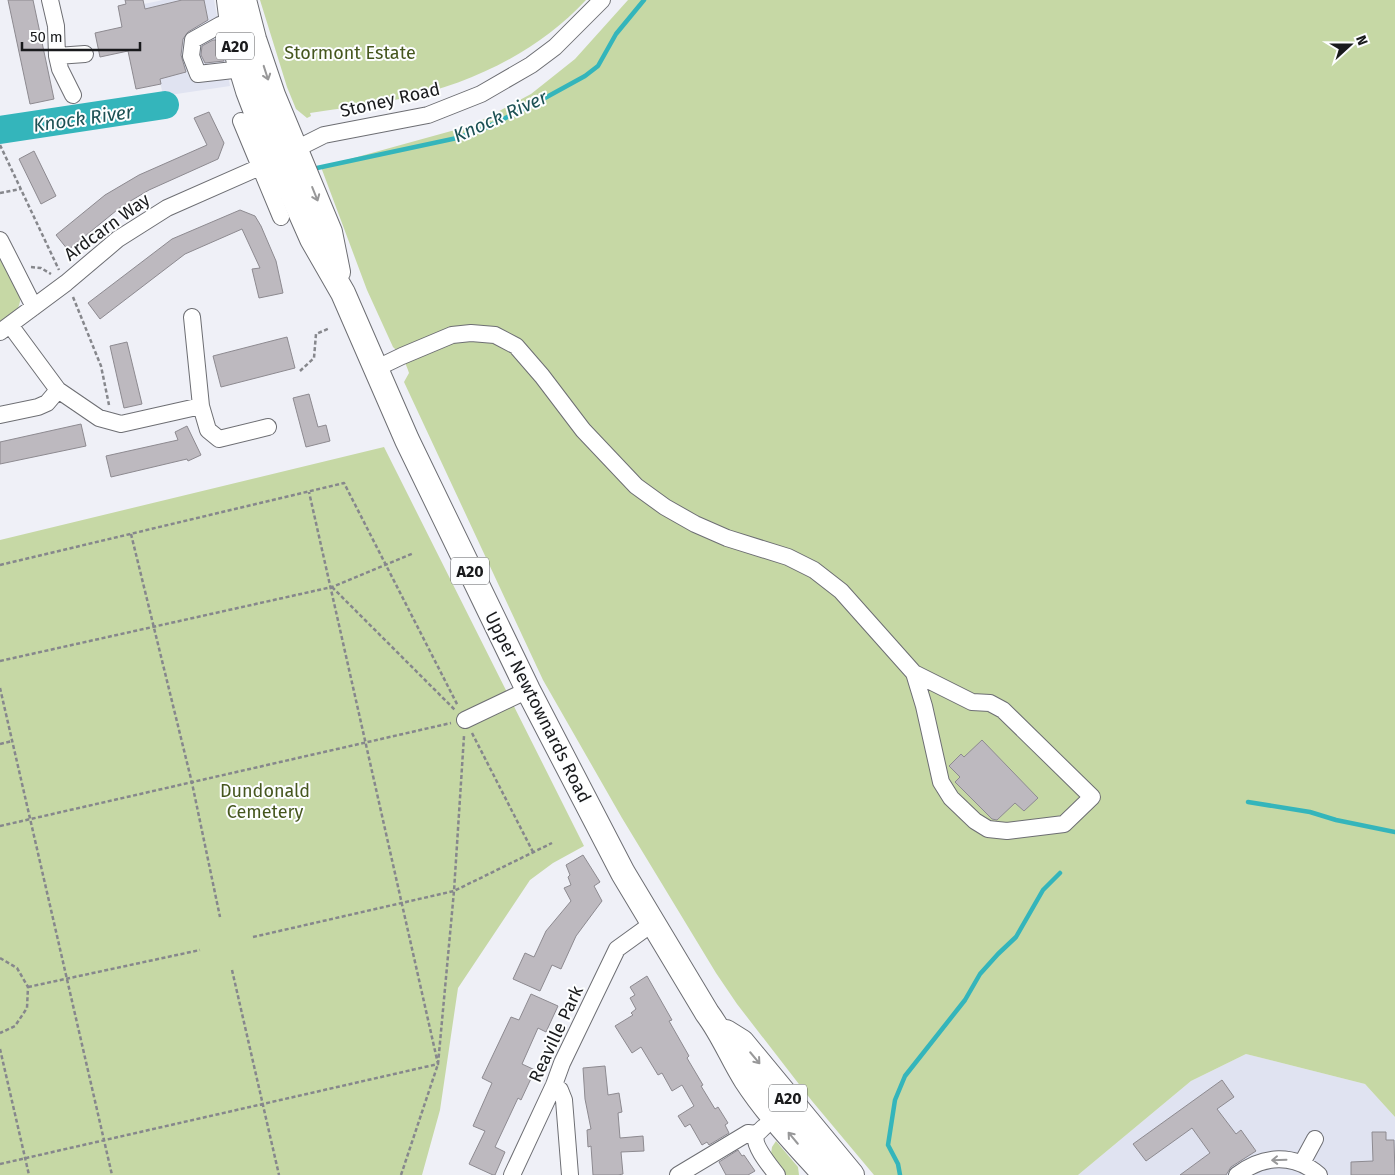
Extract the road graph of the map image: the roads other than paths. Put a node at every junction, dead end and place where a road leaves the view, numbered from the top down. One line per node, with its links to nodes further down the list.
1 (50, 0): 6 (street)
2 (244, 0): 10 (highway, Upper Newtownards Road / A20, one-way to 10)
3 (602, 0): 10 (street, Stoney Road)
4 (230, 10): 7 (highway, Upper Newtownards Road / A20); 7 (street)
5 (85, 54): 6 (street)
6 (57, 56): 8 (street)
7 (242, 69): 10 (highway, Upper Newtownards Road / A20)
8 (73, 95)
9 (241, 121): 10 (street)
10 (278, 159): 11 (street); 13 (street, Ardcarn Way); 16 (highway, Upper Newtownards Road / A20)
11 (281, 217)
12 (0, 240): 13 (street)
13 (34, 307): 15 (street, Ardcarn Way)
14 (192, 318): 18 (street)
15 (5, 329): 17 (street)
16 (375, 369): 21 (street); 22 (highway, Upper Newtownards Road / A20)
17 (58, 390): 18 (street); 19 (street)
18 (201, 406): 20 (street)
19 (0, 415)
20 (268, 427)
21 (914, 673): 21 (street)
22 (528, 690): 23 (street); 24 (highway, Upper Newtownards Road / A20)
23 (465, 720)
24 (653, 923): 25 (highway, Upper Newtownards Road / A20); 26 (street, Reaville Park)
25 (718, 1028): 27 (highway, Upper Newtownards Road / A20); 36 (highway, Upper Newtownards Road / A20, one-way to 36)
26 (554, 1084): 32 (street, Reaville Park); 33 (street)
27 (777, 1119): 28 (street); 31 (highway, Upper Newtownards Road / A20, one-way to 27)
28 (757, 1134): 34 (street); 35 (street)
29 (1315, 1139): 30 (street)
30 (1302, 1163): 37 (street, one-way to 37); 38 (street)
31 (818, 1171)
32 (512, 1175)
33 (570, 1175)
34 (678, 1175)
35 (777, 1175)
36 (852, 1175)
37 (1238, 1175)
38 (1319, 1175)

